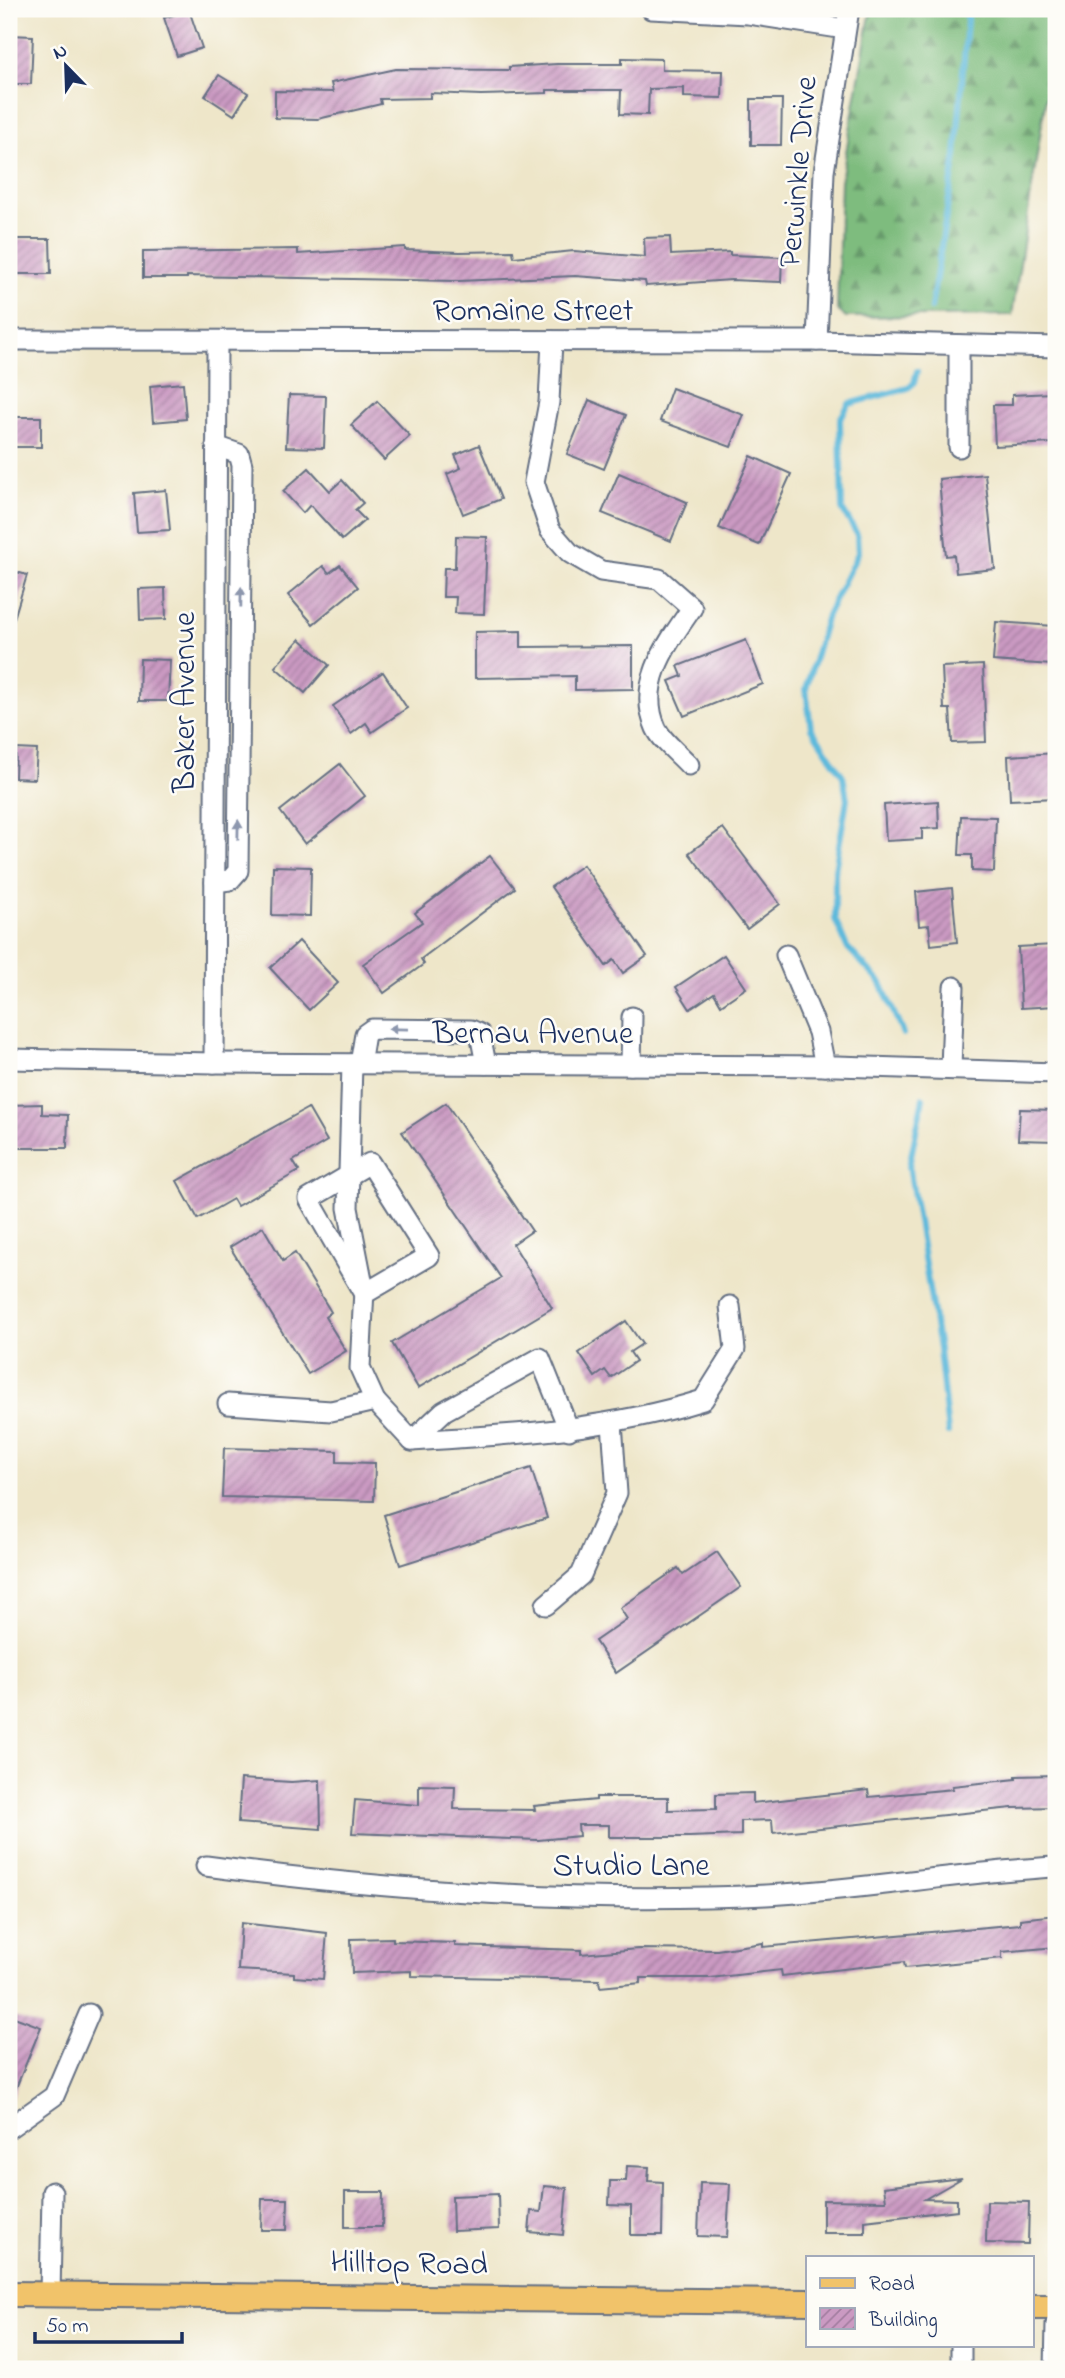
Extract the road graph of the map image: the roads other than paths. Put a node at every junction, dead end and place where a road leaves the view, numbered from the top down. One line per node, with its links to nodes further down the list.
1 (650, 9): 3 (street)
2 (849, 9): 3 (street, Perwinkle Drive)
3 (845, 29): 6 (street, Perwinkle Drive)
4 (9, 340): 7 (street, Romaine Street)
5 (552, 341): 6 (street, Romaine Street); 7 (street, Romaine Street); 14 (street)
6 (817, 341): 8 (street, Romaine Street)
7 (217, 342): 10 (street, Baker Avenue)
8 (959, 345): 9 (street, Romaine Street); 11 (street)
9 (1056, 347)
10 (216, 446): 12 (street, Baker Avenue); 13 (street, one-way to 10)
11 (958, 447)
12 (216, 663): 13 (street); 15 (street, Baker Avenue)
13 (240, 665): 15 (street, one-way to 13)
14 (690, 765)
15 (215, 882): 20 (street, Baker Avenue)
16 (786, 955): 24 (street)
17 (954, 987): 25 (street)
18 (632, 1017): 23 (street)
19 (9, 1059): 20 (street, Bernau Avenue)
20 (214, 1063): 21 (street, Bernau Avenue)
21 (356, 1064): 22 (street, Bernau Avenue); 22 (street, one-way to 21); 27 (street)
22 (486, 1064): 23 (street, Bernau Avenue)
23 (632, 1065): 24 (street, Bernau Avenue)
24 (825, 1066): 25 (street, Bernau Avenue)
25 (951, 1068): 26 (street, Bernau Avenue)
26 (1056, 1073)
27 (350, 1176): 28 (street); 28 (street); 28 (street)
28 (364, 1294): 30 (street)
29 (730, 1306): 32 (street)
30 (375, 1401): 31 (street); 34 (street)
31 (228, 1404)
32 (612, 1423): 33 (street); 35 (street)
33 (569, 1430): 34 (street); 34 (street)
34 (411, 1441)
35 (546, 1605)
36 (206, 1866): 37 (street, Studio Lane)
37 (1056, 1867)
38 (89, 2014): 39 (street)
39 (9, 2128)
40 (52, 2192): 42 (street)
41 (9, 2294): 42 (main road, Hilltop Road)
42 (50, 2295): 43 (main road, Hilltop Road)
43 (806, 2302)
44 (1034, 2307): 45 (main road)
45 (1056, 2307)
46 (1056, 2324): 49 (street)
47 (961, 2346): 48 (street)
48 (961, 2369)
49 (1055, 2369)

